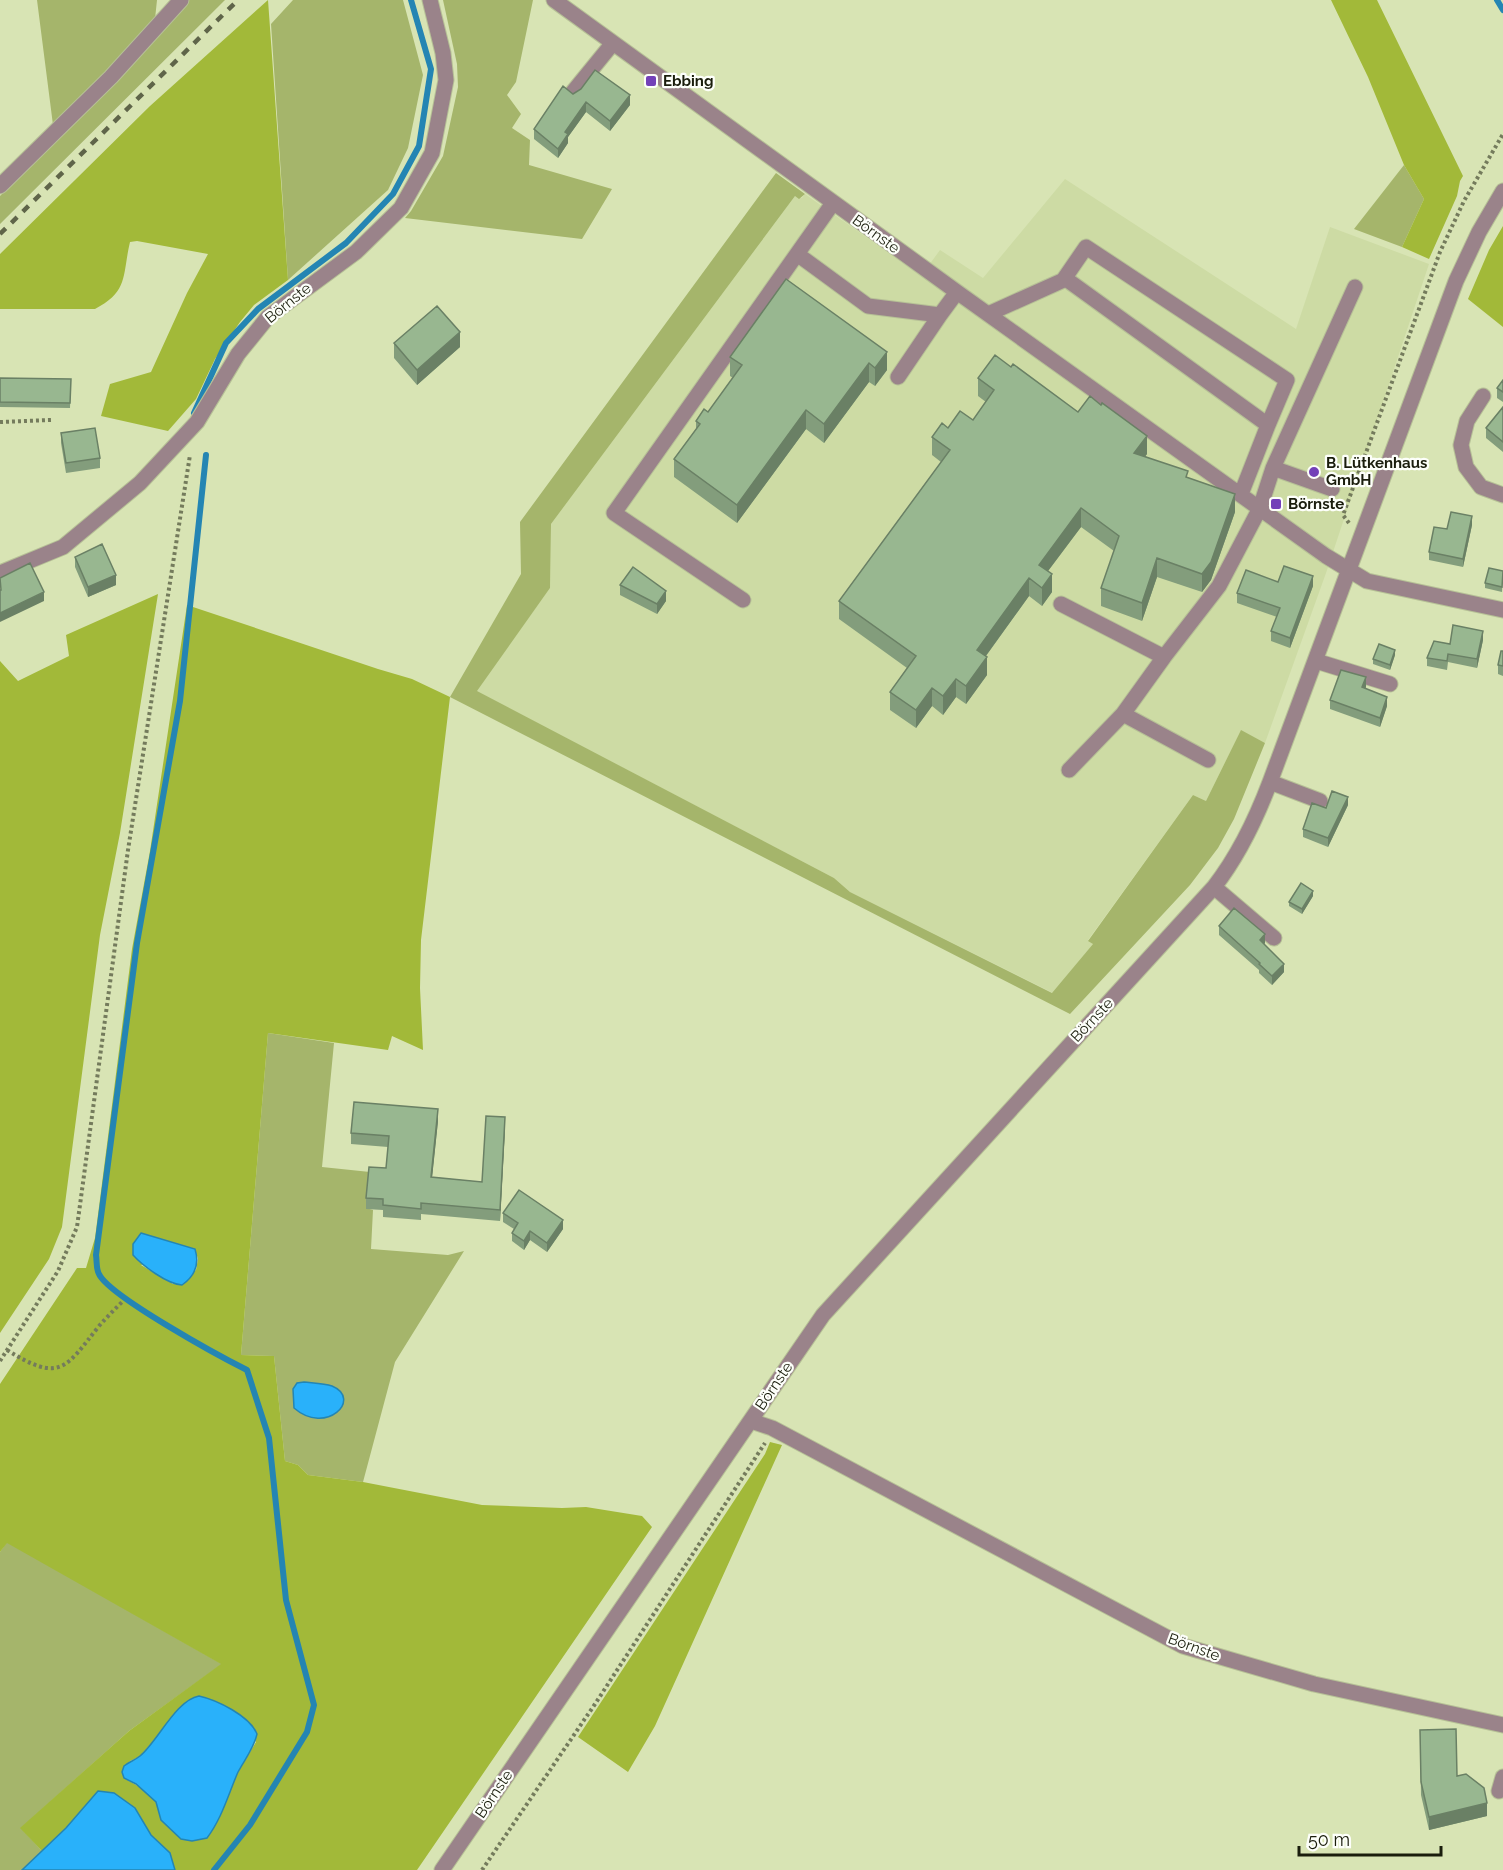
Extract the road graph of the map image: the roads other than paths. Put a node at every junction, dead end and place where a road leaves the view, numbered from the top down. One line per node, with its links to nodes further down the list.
1 (181, 0): 6 (street)
2 (430, 0): 24 (street, Börnste)
3 (554, 0): 4 (street, Börnste)
4 (613, 43): 5 (street); 8 (street, Börnste)
5 (573, 92)
6 (0, 186)
7 (1503, 191): 23 (street, Börnste)
8 (833, 203): 9 (street); 12 (street, Börnste)
9 (797, 255): 14 (street); 25 (street)
10 (1064, 279): 13 (street); 17 (street); 17 (street)
11 (1355, 287): 18 (street)
12 (957, 292): 13 (street, Börnste); 14 (street)
13 (988, 314): 20 (street, Börnste)
14 (940, 315): 15 (street)
15 (898, 378)
16 (1483, 396): 21 (street)
17 (1268, 424): 20 (street)
18 (1273, 468): 19 (street); 22 (street)
19 (1332, 489)
20 (1241, 494): 22 (street, Börnste)
21 (1503, 495)
22 (1260, 508): 23 (street, Börnste); 28 (street)
23 (1348, 569): 27 (street, Börnste); 29 (street, Börnste)
24 (0, 573)
25 (743, 600)
26 (1061, 604): 28 (street)
27 (1503, 610)
28 (1164, 657): 31 (street)
29 (1316, 661): 30 (street); 34 (street, Börnste)
30 (1390, 684)
31 (1123, 714): 32 (street); 33 (street)
32 (1208, 760)
33 (1069, 770)
34 (1270, 782): 35 (street); 36 (street, Börnste)
35 (1320, 801)
36 (1214, 887): 37 (street); 38 (street, Börnste)
37 (1274, 938)
38 (750, 1421): 39 (street, Börnste); 40 (street, Börnste)
39 (1503, 1725)
40 (442, 1870)

